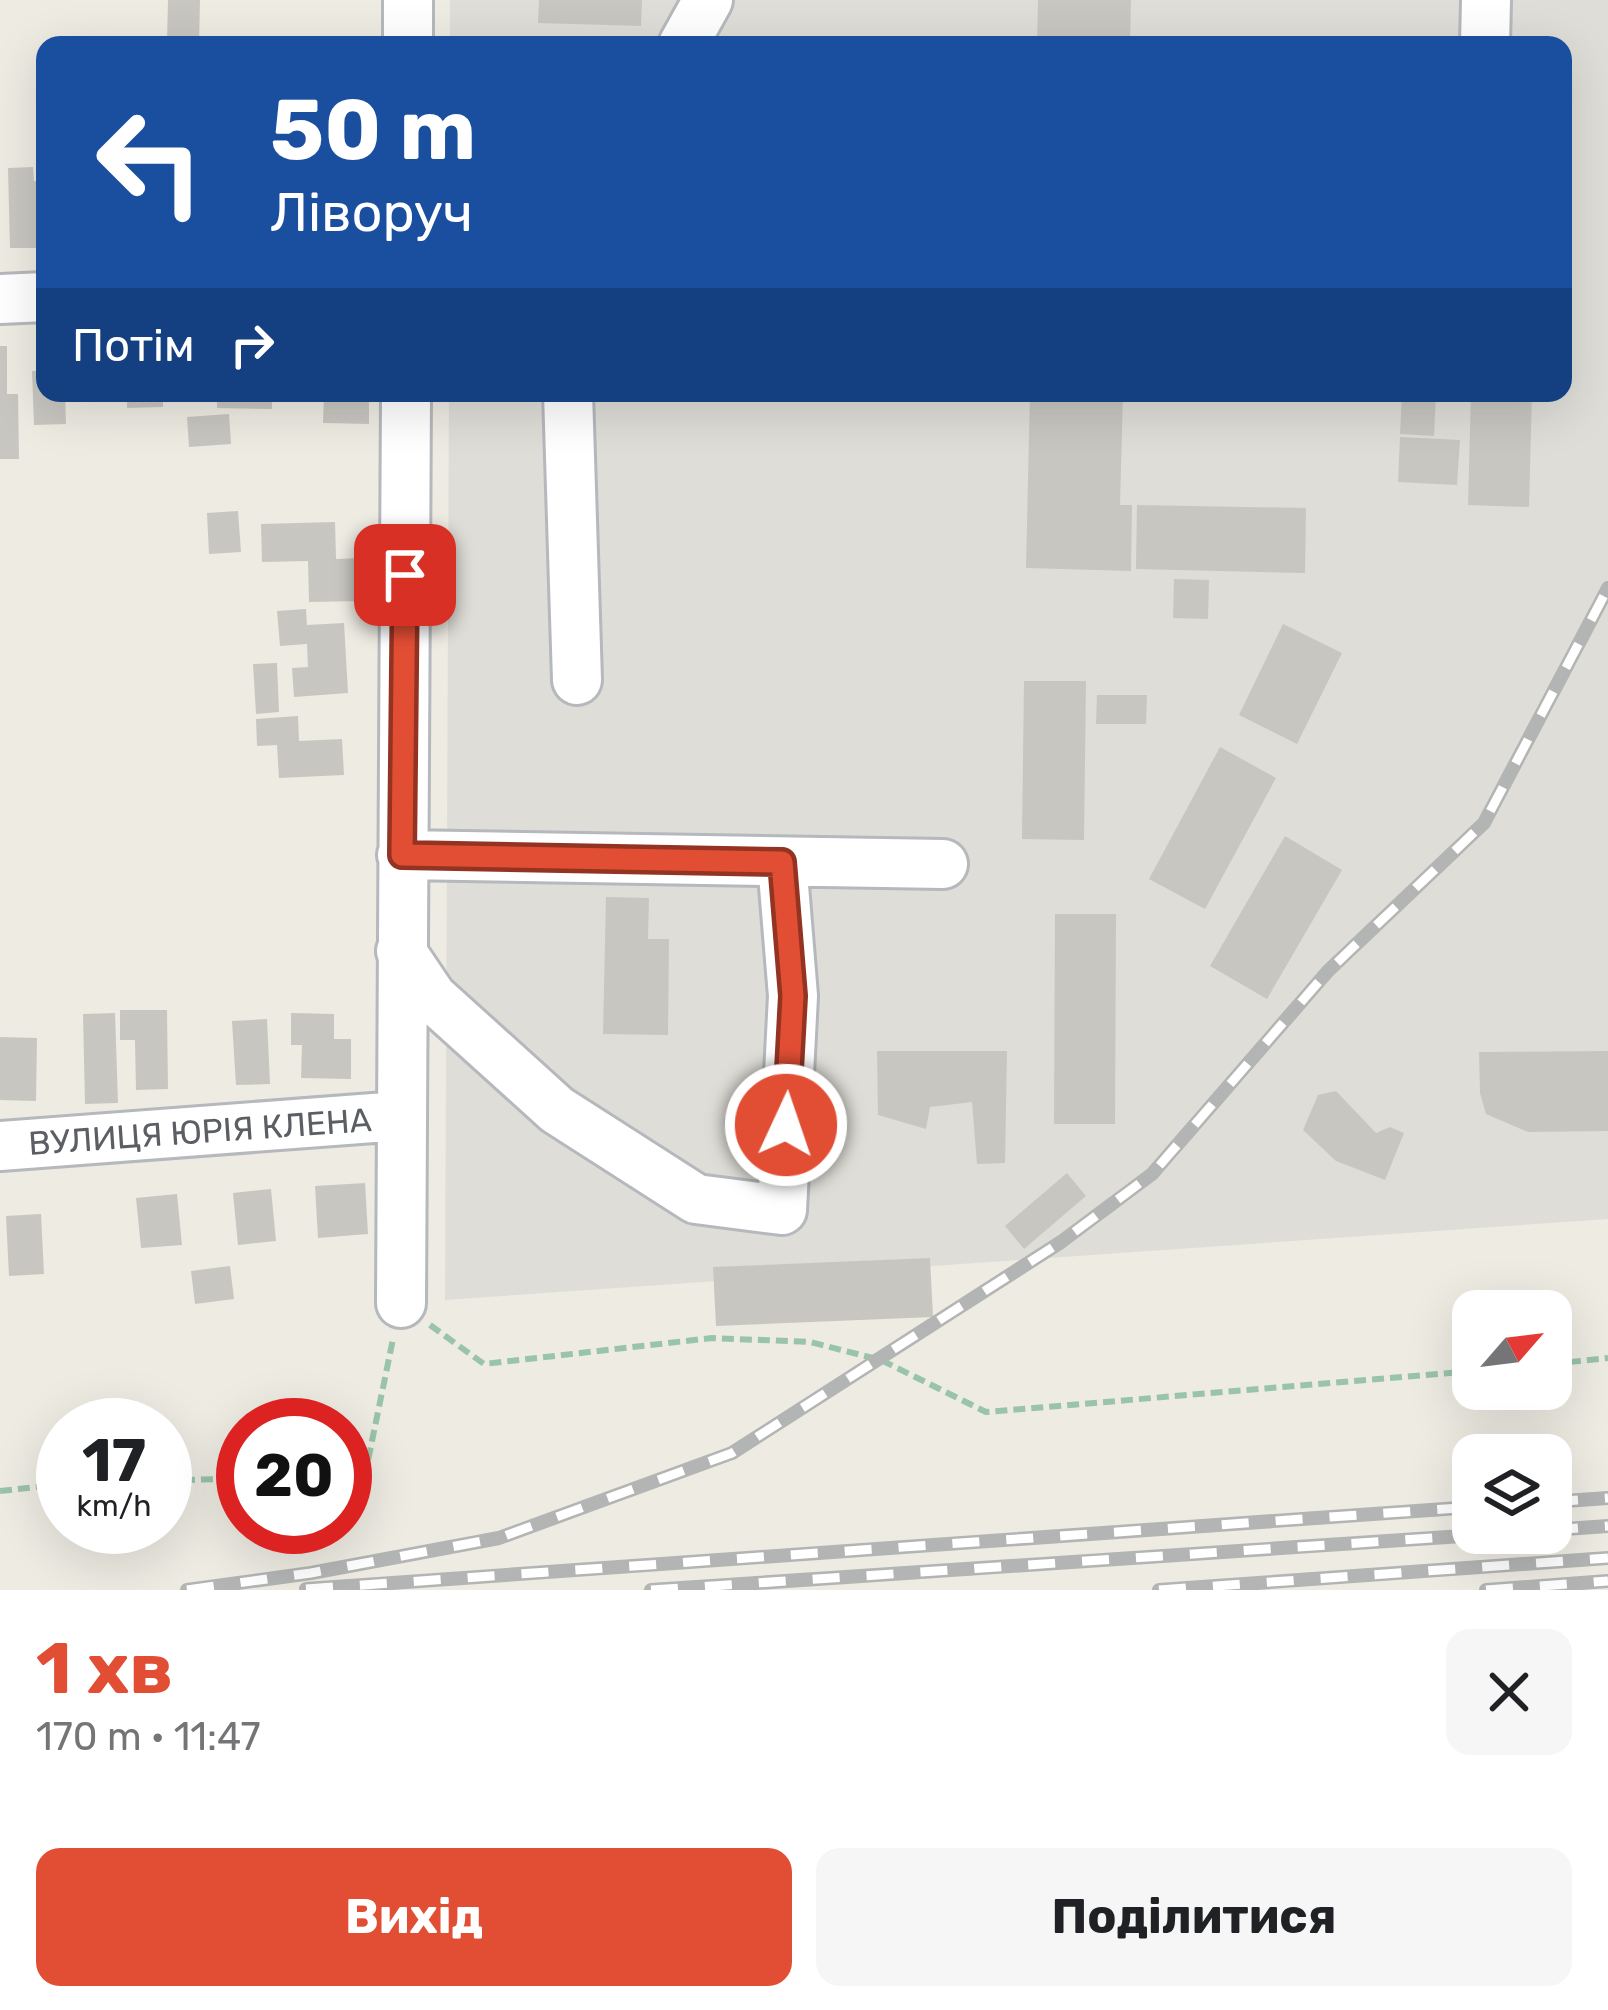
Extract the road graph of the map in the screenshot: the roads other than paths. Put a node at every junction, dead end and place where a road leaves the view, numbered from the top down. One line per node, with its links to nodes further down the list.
1 (708, 0): 3 (street)
2 (1486, 0): 4 (street)
3 (688, 36)
4 (1485, 36)
5 (36, 297): 6 (street)
6 (0, 299)
7 (406, 402): 10 (street)
8 (568, 402): 9 (street)
9 (578, 680)
10 (402, 855): 11 (street); 13 (street)
11 (782, 862): 12 (street); 13 (street)
12 (943, 864)
13 (401, 951): 14 (street)
14 (400, 1116): 15 (street, ВУЛИЦЯ ЮРІЯ КЛЕНА); 16 (street)
15 (0, 1146)
16 (401, 1303)

